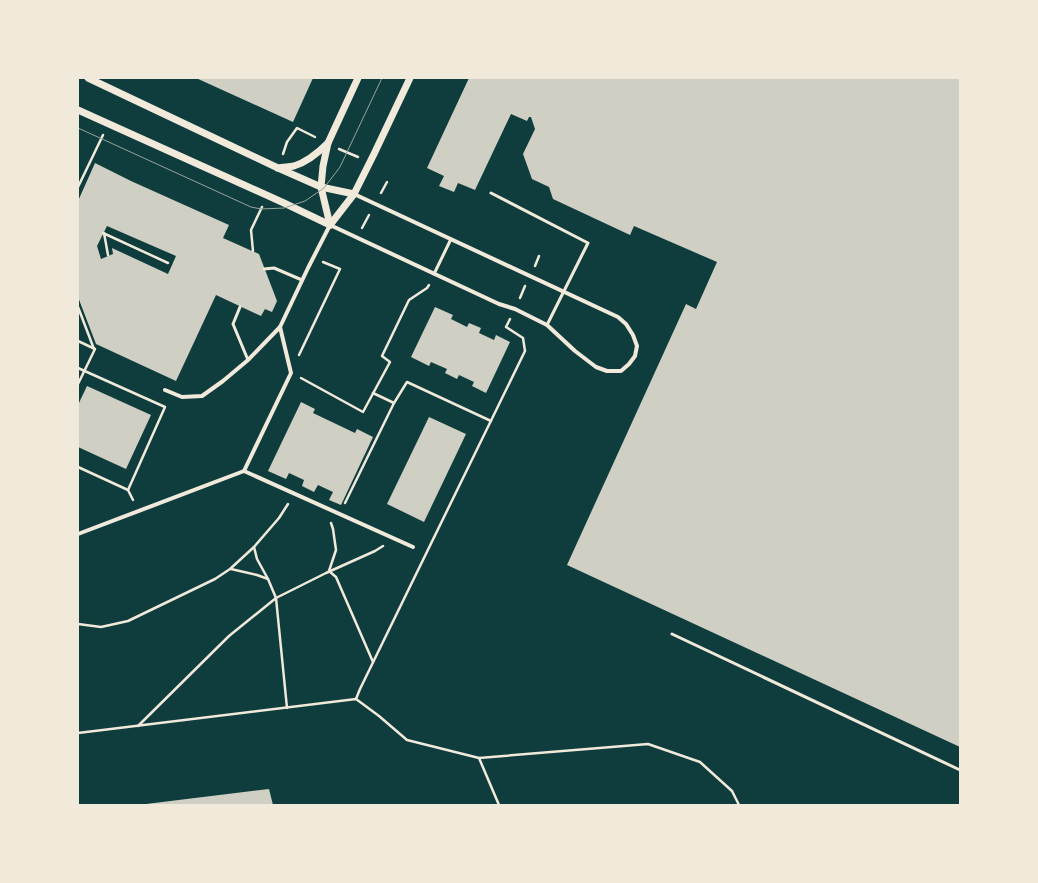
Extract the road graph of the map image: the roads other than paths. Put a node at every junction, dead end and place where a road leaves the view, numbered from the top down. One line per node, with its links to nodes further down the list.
1 (88, 78): 6 (street)
2 (358, 78): 5 (street)
3 (410, 78): 9 (street)
4 (78, 110): 10 (street)
5 (328, 143): 6 (street); 7 (street)
6 (278, 168): 7 (street)
7 (321, 187): 9 (street); 10 (street)
8 (491, 193): 15 (lane)
9 (354, 194): 10 (street); 11 (street)
10 (330, 225): 13 (street); 14 (street)
11 (451, 239): 13 (lane); 15 (street)
12 (264, 269): 14 (lane)
13 (434, 274): 17 (street)
14 (302, 280): 18 (street)
15 (564, 292): 17 (lane); 17 (street)
16 (240, 307): 19 (lane)
17 (547, 325)
18 (280, 327): 19 (street); 21 (street)
19 (248, 360): 20 (street)
20 (165, 390)
21 (244, 471): 22 (street); 23 (street)
22 (78, 534)
23 (413, 547)
24 (672, 634): 25 (lane)
25 (960, 770)

